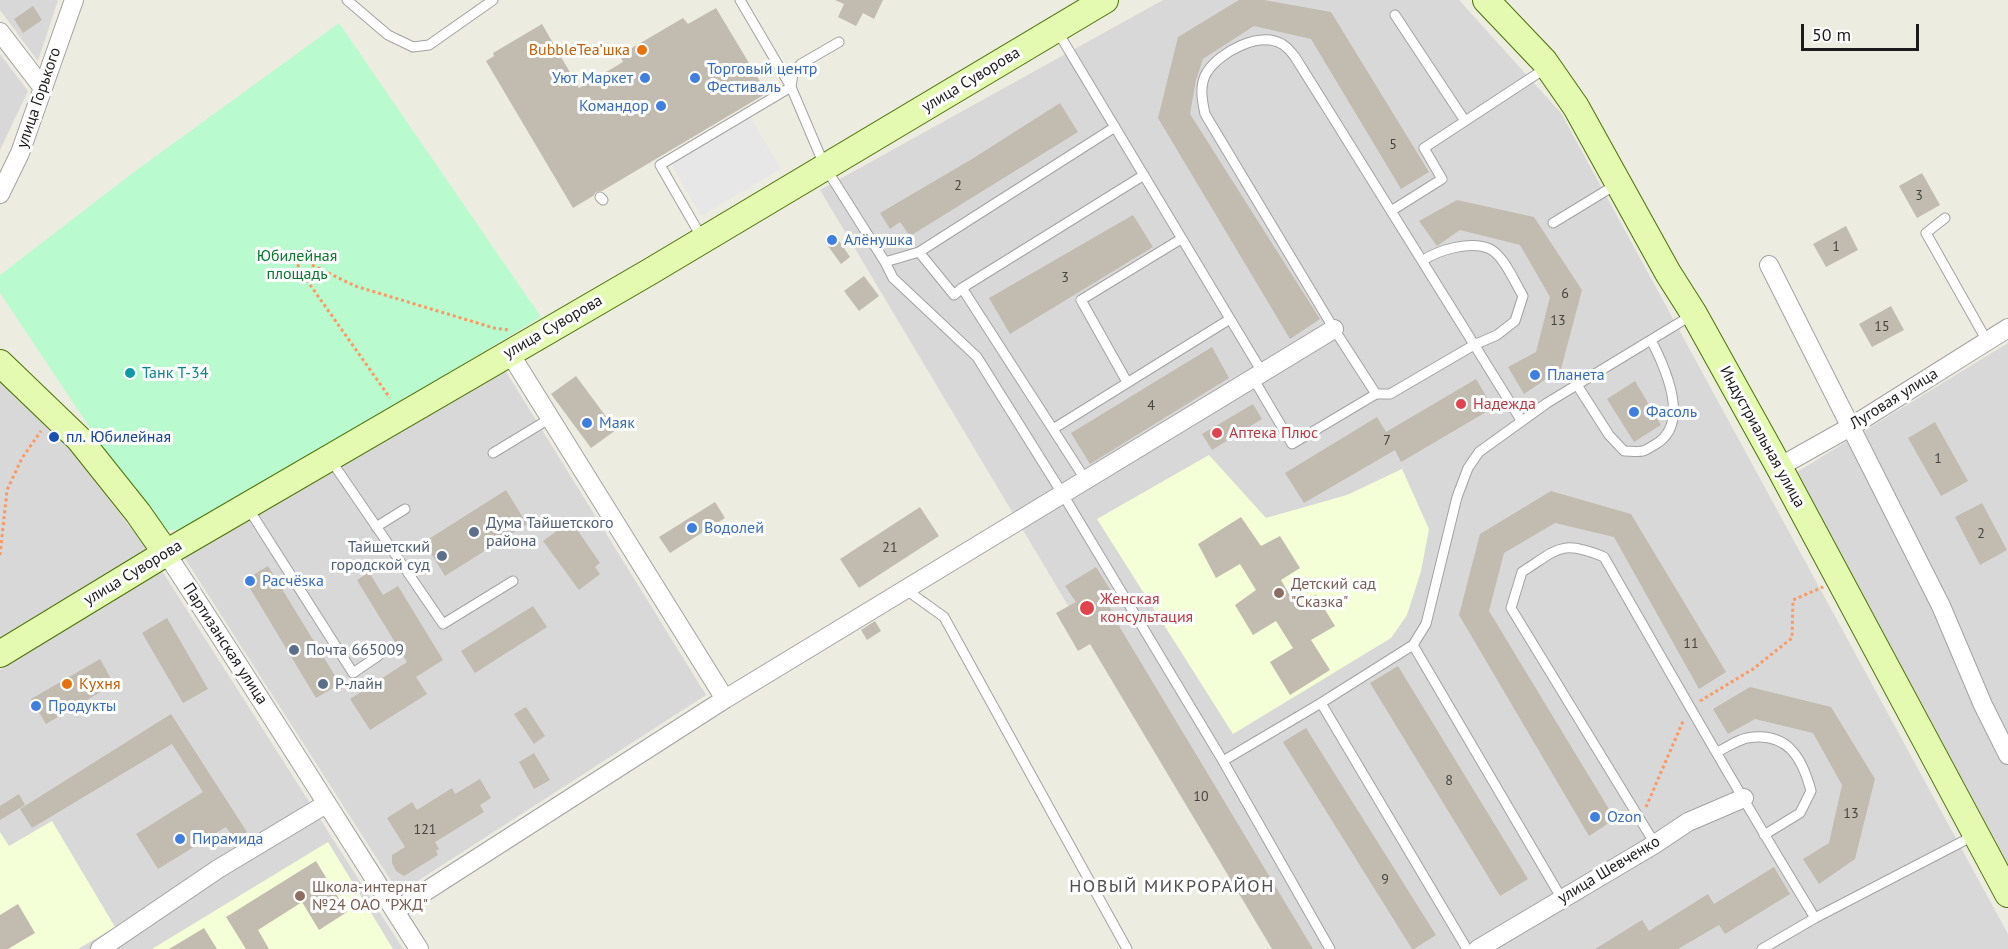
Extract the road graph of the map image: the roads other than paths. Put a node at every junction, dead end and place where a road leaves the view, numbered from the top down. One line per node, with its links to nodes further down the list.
1 (74, 0): 13 (street, улица Горького)
2 (347, 0): 3 (lane)
3 (493, 0)
4 (740, 0): 12 (lane)
5 (1106, 0): 8 (street, улица Суворова)
6 (1486, 0): 11 (street, Индустриальная улица)
7 (1395, 15): 14 (lane)
8 (1056, 29): 15 (lane); 16 (street, улица Суворова)
9 (0, 32): 13 (street)
10 (839, 42): 12 (lane)
11 (1548, 66): 14 (lane); 18 (street, Индустриальная улица)
12 (791, 87): 16 (lane); 24 (lane)
13 (43, 88): 19 (street, улица Горького)
14 (1465, 121): 20 (lane)
15 (1114, 127): 17 (lane); 25 (lane)
16 (825, 167): 24 (street, улица Суворова); 27 (lane)
17 (1144, 176): 23 (lane); 29 (lane)
18 (1619, 183): 22 (lane); 30 (street, Индустриальная улица)
19 (0, 194)
20 (1391, 211): 26 (lane); 33 (lane)
21 (1945, 218): 35 (lane)
22 (1553, 223)
23 (1181, 239): 31 (lane); 40 (lane)
24 (704, 240): 37 (street, улица Суворова)
25 (919, 252): 27 (lane); 29 (lane)
26 (1422, 261): 36 (lane); 36 (lane)
27 (885, 262): 51 (lane)
28 (1769, 265): 45 (street)
29 (962, 288): 46 (lane)
30 (1694, 314): 34 (lane); 49 (street, Индустриальная улица)
31 (1230, 319): 39 (lane); 40 (lane)
32 (2008, 328): 35 (street, Луговая улица)
33 (1334, 329): 39 (street); 42 (lane)
34 (1651, 340): 41 (lane); 41 (lane)
35 (1987, 341): 45 (street, Луговая улица)
36 (1474, 345): 42 (lane); 44 (lane)
37 (509, 352): 43 (street); 48 (street, улица Суворова)
38 (0, 363): 55 (street, Партизанская улица)
39 (1257, 375): 42 (lane); 50 (street)
40 (1127, 382): 46 (lane)
41 (1577, 385): 44 (lane)
42 (1376, 394)
43 (549, 419): 47 (lane); 61 (street)
44 (1521, 420): 58 (lane)
45 (1851, 426): 49 (street, Луговая улица); 64 (street)
46 (1053, 429): 50 (lane)
47 (493, 453)
48 (330, 458): 52 (street, улица Суворова); 54 (lane)
49 (1779, 467): 69 (street, Индустриальная улица)
50 (1085, 479): 51 (street)
51 (1062, 493): 57 (street); 65 (lane)
52 (246, 506): 55 (street, улица Суворова); 60 (lane)
53 (405, 509): 54 (lane)
54 (376, 527): 56 (lane)
55 (166, 553): 59 (street, улица Суворова); 67 (street, Партизанская улица)
56 (513, 581)
57 (905, 589): 61 (street); 77 (lane)
58 (1413, 645): 62 (lane); 72 (lane)
59 (0, 654)
60 (378, 656)
61 (725, 699): 73 (street)
62 (1321, 703): 65 (lane); 79 (lane)
63 (1717, 752): 66 (lane); 68 (lane); 70 (lane)
64 (2008, 755)
65 (1222, 761): 78 (lane)
66 (1744, 798): 68 (lane); 70 (street, улица Шевченко)
67 (326, 804): 73 (street, Партизанская улица); 75 (street)
68 (1764, 835): 74 (lane)
69 (1975, 835): 71 (street, Индустриальная улица); 74 (lane)
70 (1655, 844): 72 (street, улица Шевченко)
71 (2008, 894)
72 (1562, 898): 80 (street, улица Шевченко)
73 (396, 911): 76 (street, Партизанская улица)
74 (1815, 918): 81 (lane)
75 (100, 949)
76 (419, 949)
77 (1127, 949)
78 (1330, 949)
79 (1467, 949)
80 (1478, 949)
81 (1762, 949)

